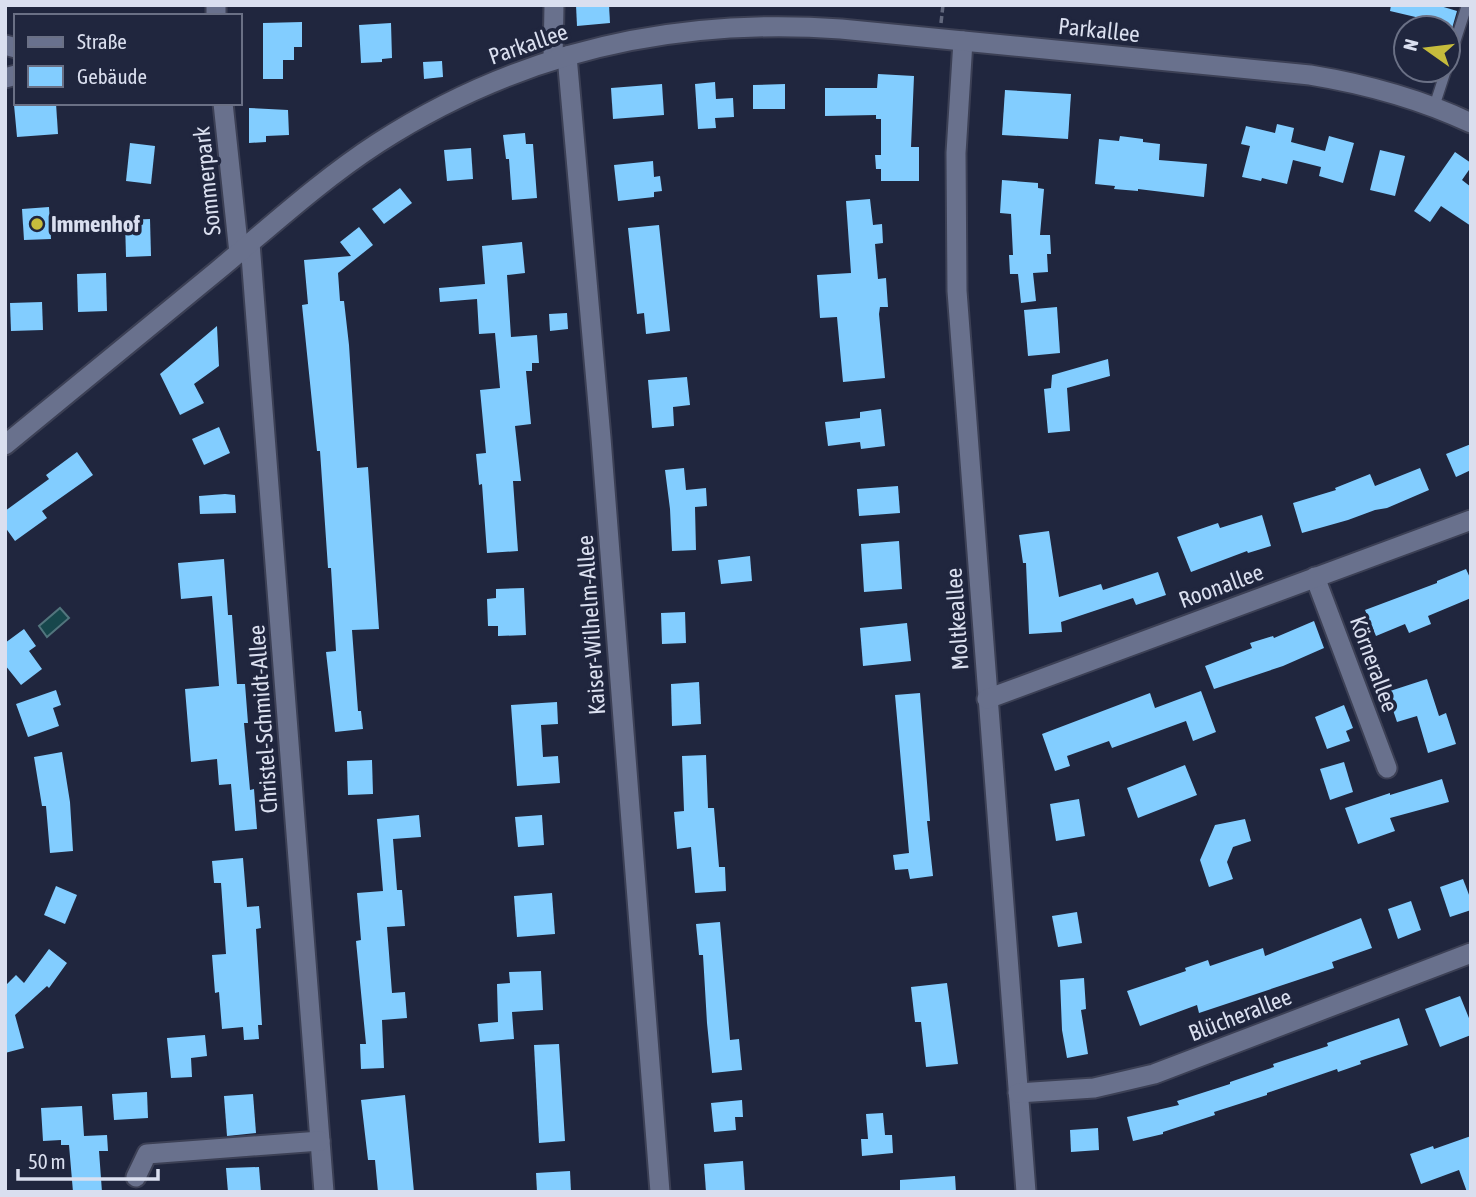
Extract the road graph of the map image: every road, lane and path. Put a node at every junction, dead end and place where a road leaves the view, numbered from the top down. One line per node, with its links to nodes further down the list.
1 (554, 5): 3 (street, Kaiser-Wilhelm-Allee)
2 (962, 41): 3 (street, Parkallee); 6 (street, Parkallee); 12 (street, Moltkeallee)
3 (560, 58): 8 (street, Parkallee); 19 (street, Kaiser-Wilhelm-Allee)
4 (1441, 84): 6 (lane)
5 (223, 105): 8 (street, Sommerpark)
6 (1434, 107): 7 (street, Parkallee)
7 (1471, 124)
8 (244, 248): 9 (street, Parkallee); 16 (street, Christel-Schmidt-Allee)
9 (5, 445)
10 (1471, 520): 11 (street, Roonallee)
11 (1315, 577): 12 (street, Roonallee); 13 (street, Körnerallee)
12 (988, 699): 15 (street, Moltkeallee)
13 (1387, 768)
14 (1471, 953): 15 (street, Blücherallee)
15 (1018, 1093): 20 (street, Moltkeallee)
16 (320, 1141): 17 (street); 18 (street, Christel-Schmidt-Allee)
17 (136, 1177)
18 (324, 1192)
19 (660, 1192)
20 (1026, 1192)

